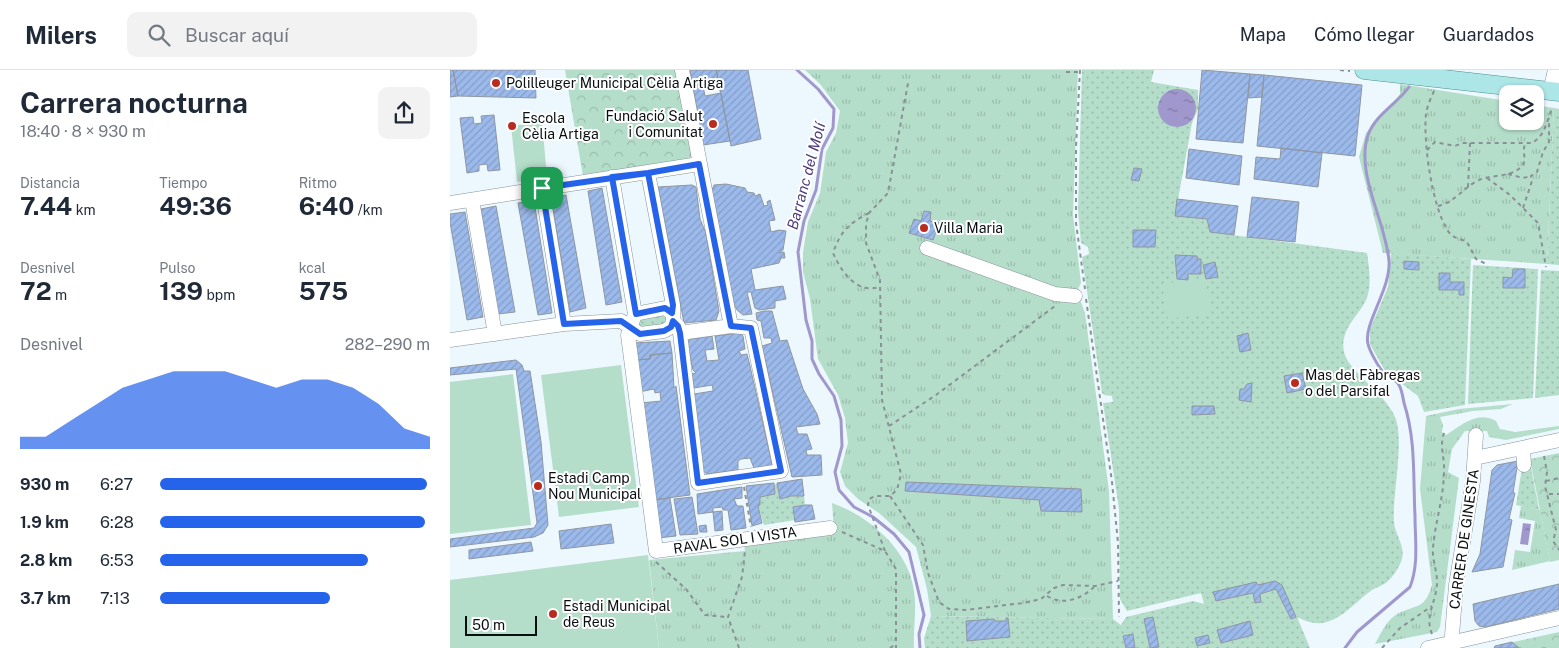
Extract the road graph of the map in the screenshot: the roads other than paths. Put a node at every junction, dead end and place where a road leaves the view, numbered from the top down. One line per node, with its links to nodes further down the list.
1 (682, 70): 6 (street)
2 (1364, 70): 5 (main road)
3 (1442, 70): 4 (main road)
4 (1482, 72): 5 (main road)
5 (1555, 87)
6 (699, 164): 7 (street); 17 (street)
7 (648, 173): 8 (street); 15 (street)
8 (612, 177): 9 (street); 14 (street)
9 (542, 188): 10 (street); 16 (street)
10 (472, 200): 11 (street); 19 (street)
11 (450, 203)
12 (927, 248): 13 (street)
13 (1072, 296)
14 (636, 314): 15 (street); 18 (street)
15 (675, 322): 17 (street); 17 (street); 18 (street)
16 (564, 324): 18 (street); 19 (street)
17 (731, 326)
18 (632, 328): 26 (street, RAVAL SOL I VISTA)
19 (495, 334): 20 (street)
20 (450, 340)
21 (1476, 434): 24 (street, CARRER DE GINESTA)
22 (1559, 440): 23 (street)
23 (1523, 448): 24 (street); 25 (street)
24 (1475, 458): 28 (street, CARRER DE GINESTA)
25 (1524, 465)
26 (830, 528)
27 (1559, 618): 28 (street)
28 (1451, 646): 29 (street)
29 (1428, 648)

